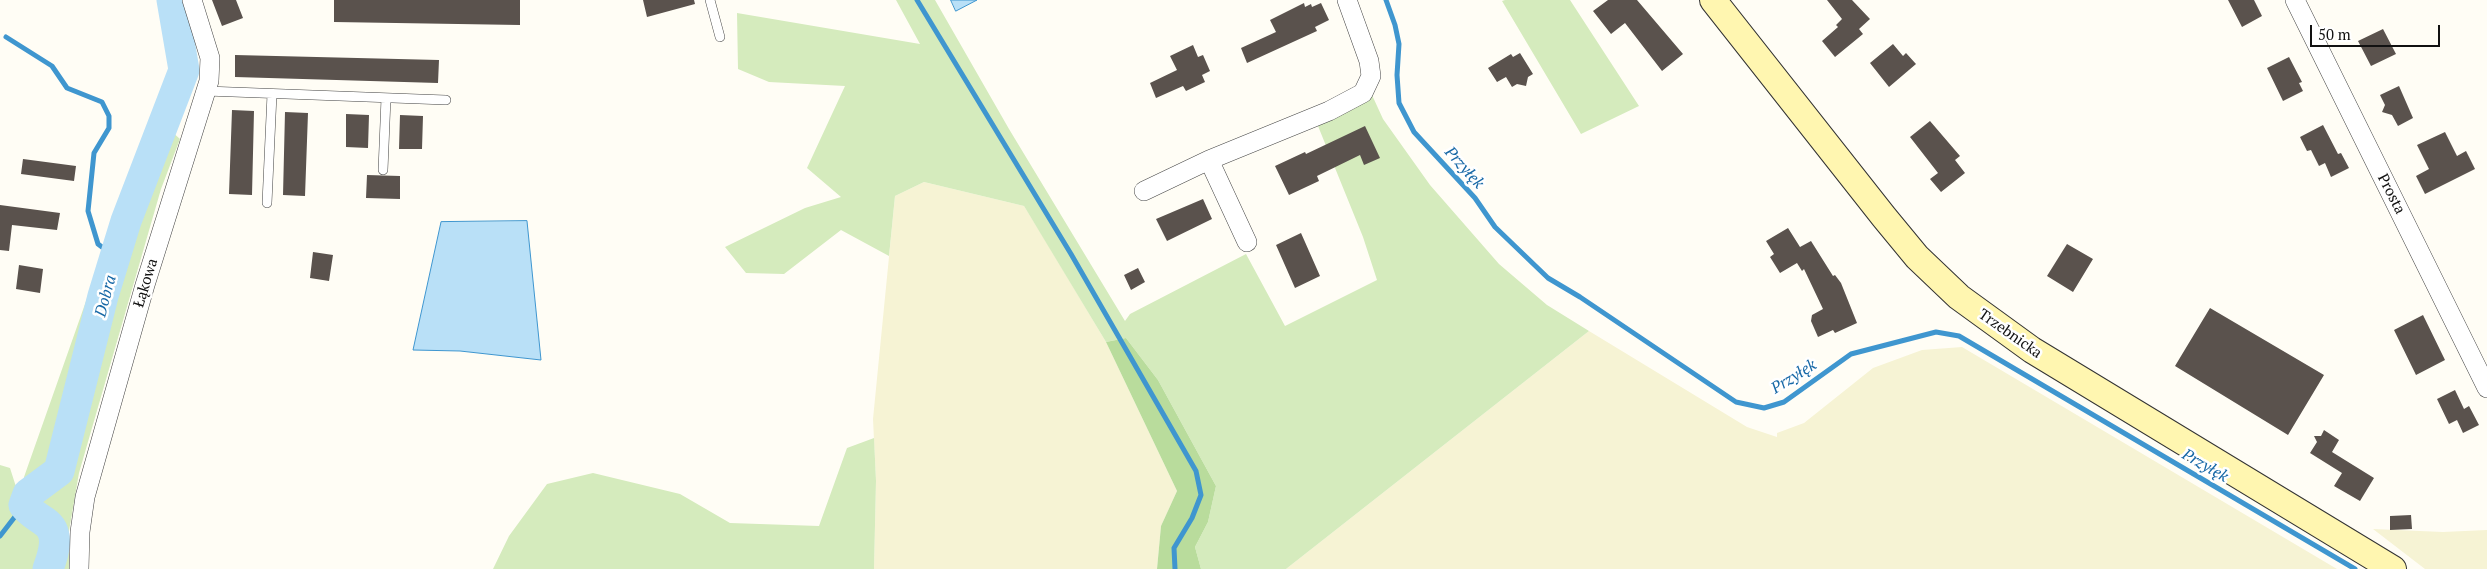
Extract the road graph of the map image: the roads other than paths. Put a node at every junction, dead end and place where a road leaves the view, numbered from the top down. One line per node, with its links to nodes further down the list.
1 (192, 0): 7 (street, Łąkowa)
2 (710, 0): 6 (lane)
3 (1347, 0): 11 (street)
4 (1713, 0): 18 (street, Trzebnicka)
5 (2296, 0): 16 (street, Prosta)
6 (720, 37)
7 (206, 92): 8 (lane); 17 (street, Łąkowa)
8 (272, 94): 9 (lane); 14 (lane)
9 (386, 98): 10 (lane); 12 (lane)
10 (446, 100)
11 (1209, 160): 13 (street); 15 (street)
12 (383, 170)
13 (1144, 191)
14 (267, 203)
15 (1246, 242)
16 (2487, 388)
17 (79, 569)
18 (2393, 569)

